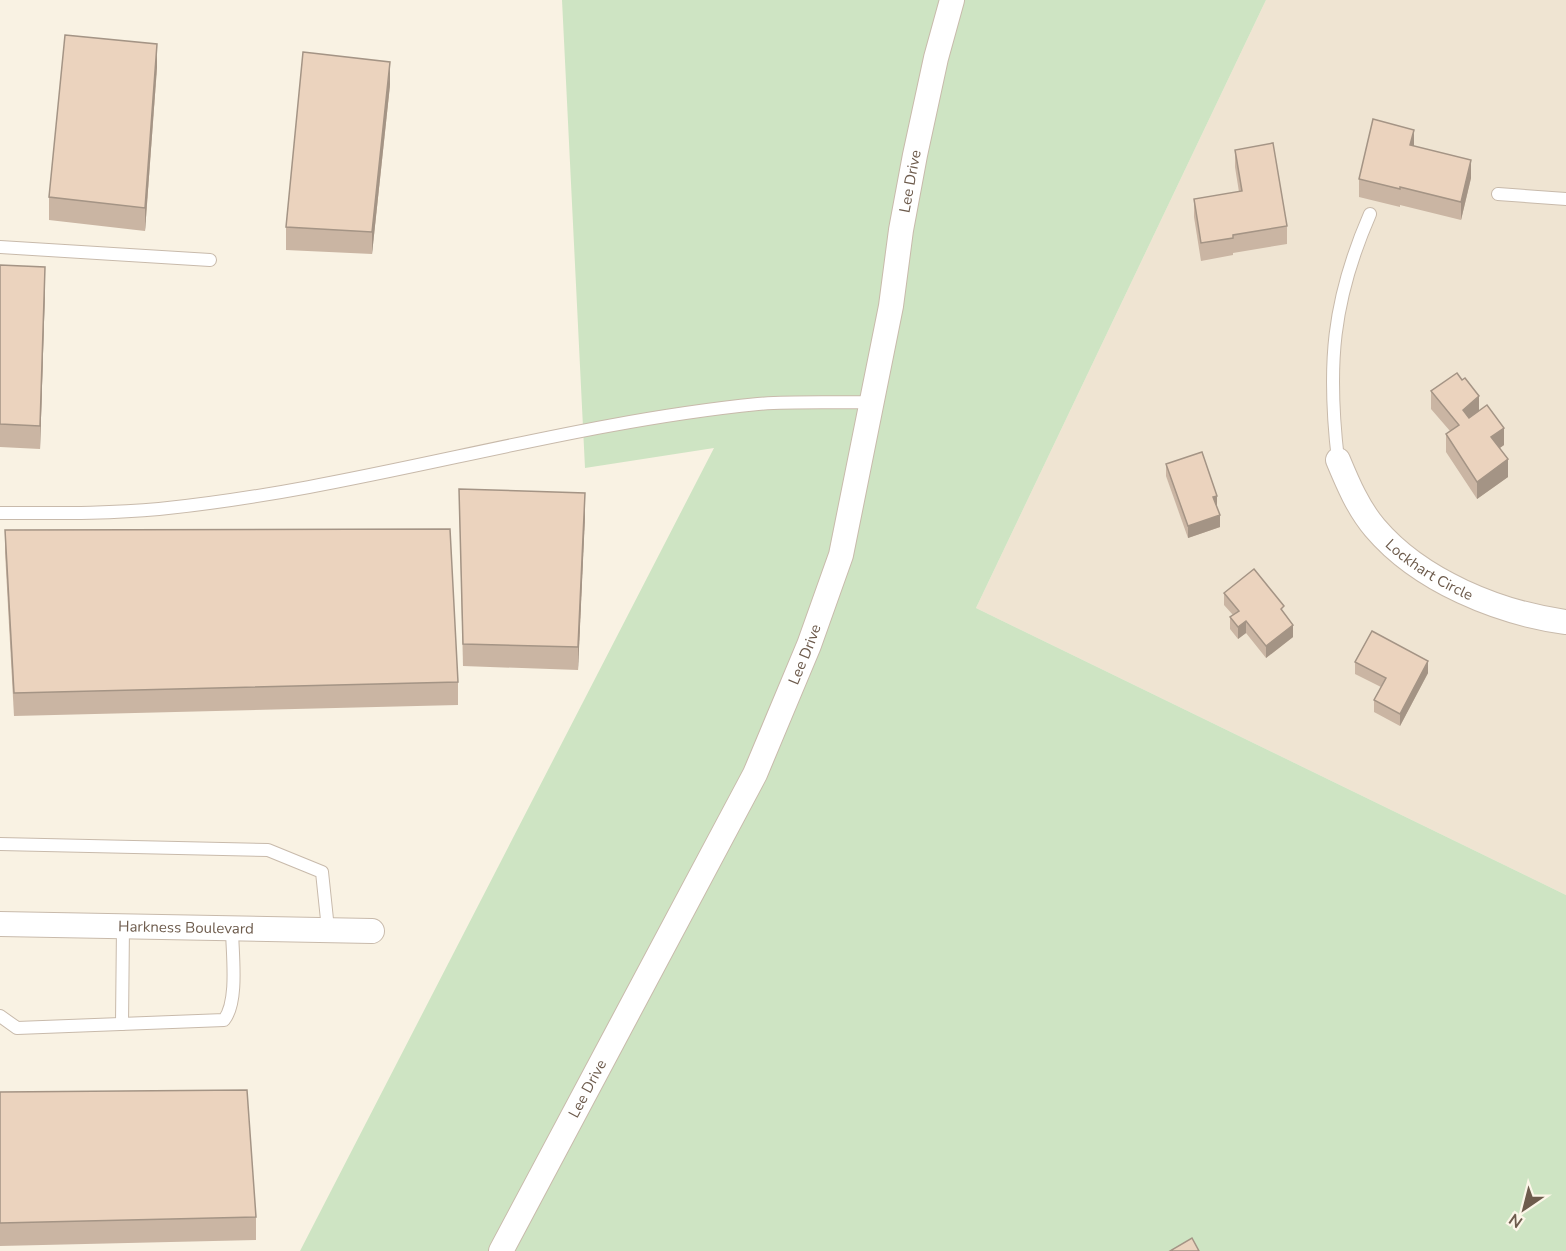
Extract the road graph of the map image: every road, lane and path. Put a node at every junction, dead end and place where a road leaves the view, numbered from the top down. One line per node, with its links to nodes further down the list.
1 (952, 0): 7 (street, Lee Drive)
2 (1498, 194): 3 (lane)
3 (1566, 199)
4 (1370, 214): 8 (lane)
5 (0, 247): 6 (lane)
6 (210, 260)
7 (871, 402): 9 (lane); 19 (street, Lee Drive)
8 (1338, 460): 10 (street, Lockhart Circle)
9 (0, 513)
10 (1566, 622)
11 (0, 844): 15 (lane)
12 (0, 924): 13 (street, Harkness Boulevard)
13 (123, 926): 14 (street, Harkness Boulevard); 18 (lane)
14 (232, 928): 15 (street, Harkness Boulevard); 18 (lane)
15 (328, 929): 16 (street, Harkness Boulevard)
16 (372, 931)
17 (0, 1016): 18 (lane)
18 (122, 1024)
19 (501, 1251)

